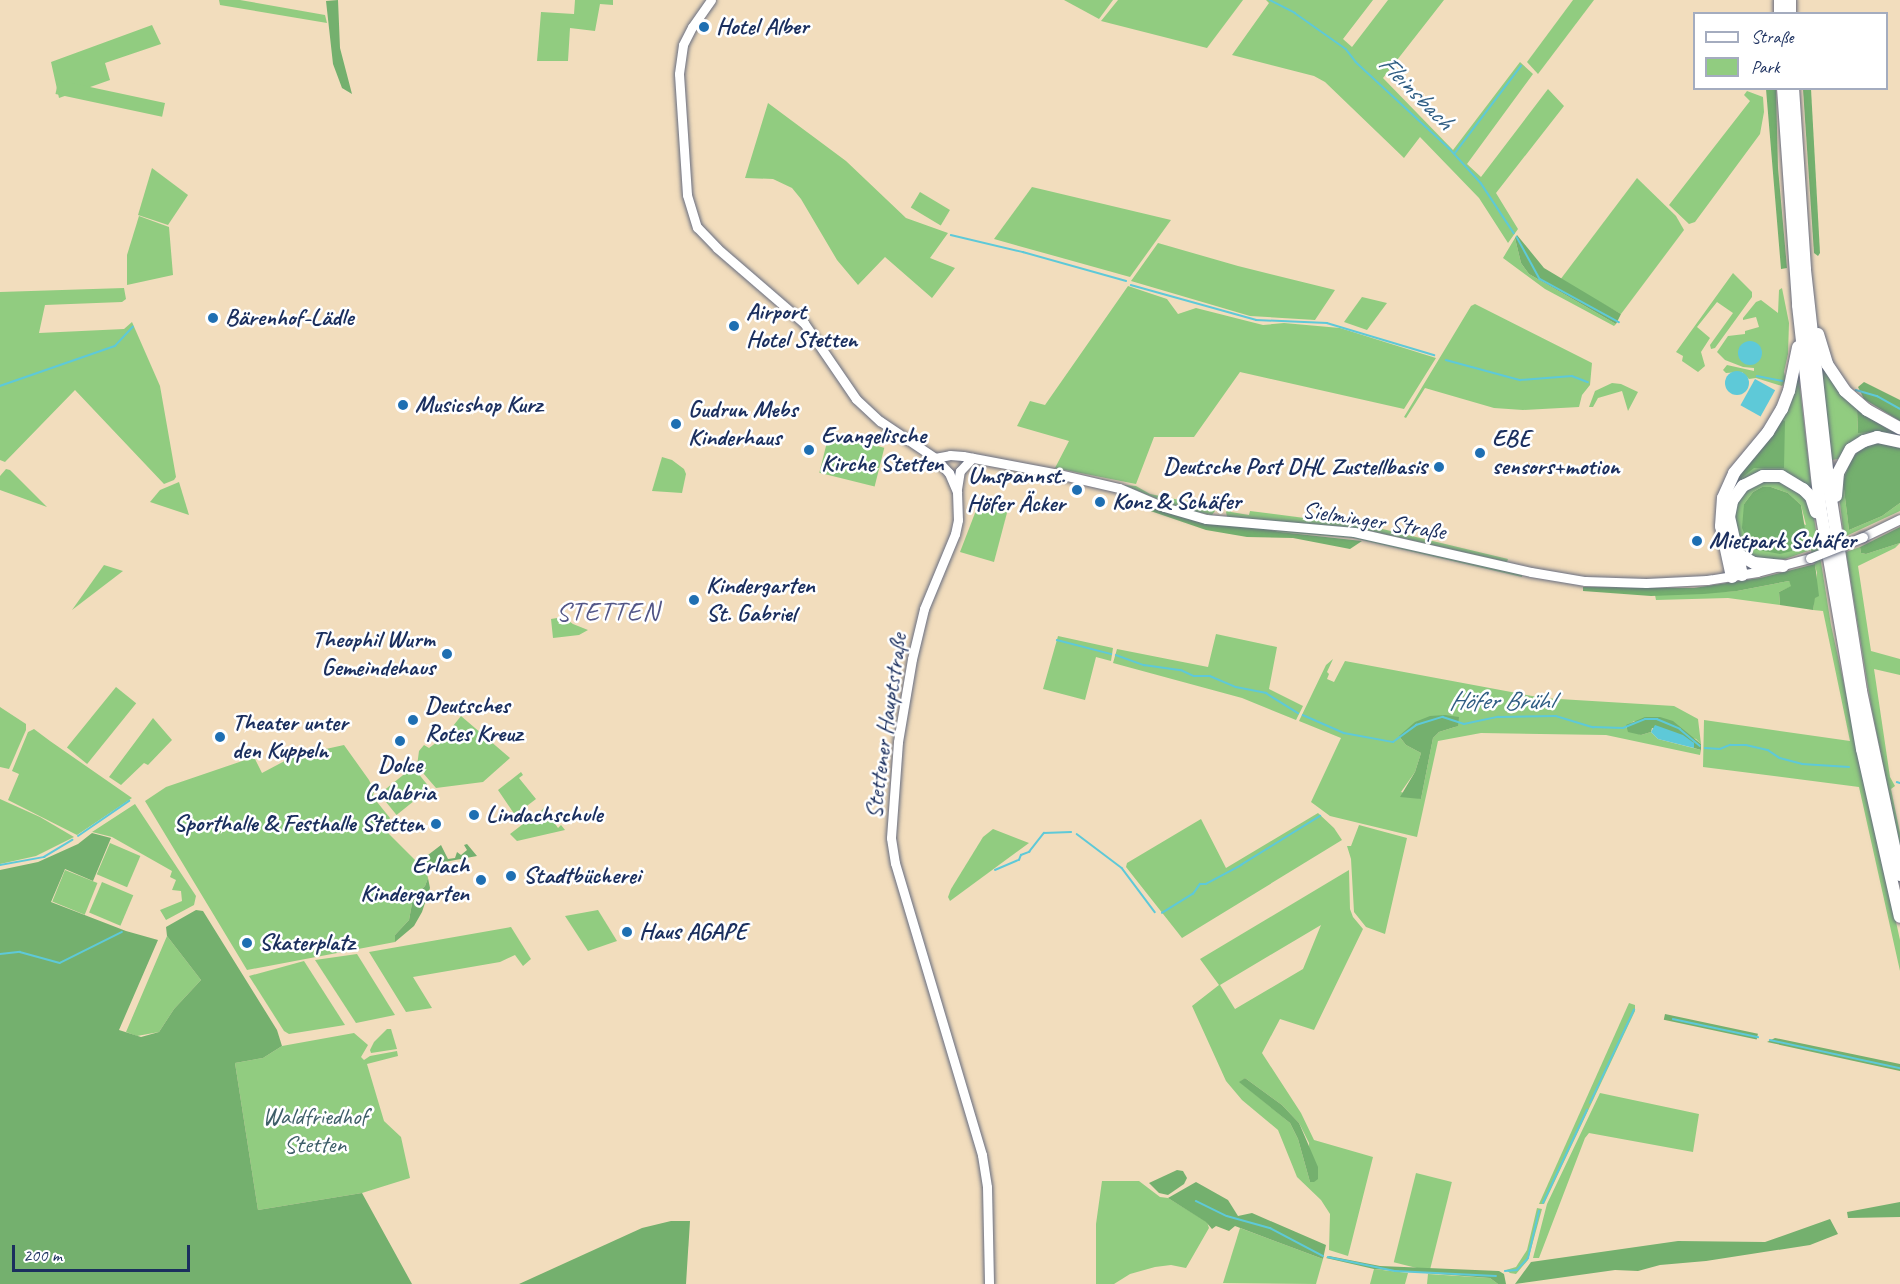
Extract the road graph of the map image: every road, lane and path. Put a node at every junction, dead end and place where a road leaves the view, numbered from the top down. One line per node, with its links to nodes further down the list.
1 (711, 0): 9 (street, Stettener Hauptstraße)
2 (1783, 90): 5 (highway)
3 (1793, 90): 4 (highway)
4 (1808, 303): 6 (highway); 13 (highway)
5 (1801, 337): 12 (highway); 16 (highway)
6 (1900, 428)
7 (1900, 442): 13 (highway)
8 (972, 458): 9 (street, Sielminger Straße); 10 (street); 16 (street, Sielminger Straße)
9 (935, 459): 10 (street, Stettener Hauptstraße)
10 (957, 492): 19 (street, Stettener Hauptstraße)
11 (1900, 519): 15 (street, Sielminger Straße, bridge)
12 (1824, 525): 14 (highway); 18 (highway)
13 (1835, 534): 17 (highway)
14 (1736, 553): 15 (highway); 16 (highway)
15 (1783, 566): 16 (street, Sielminger Straße)
16 (1737, 576)
17 (1900, 875)
18 (1900, 918)
19 (989, 1284)

